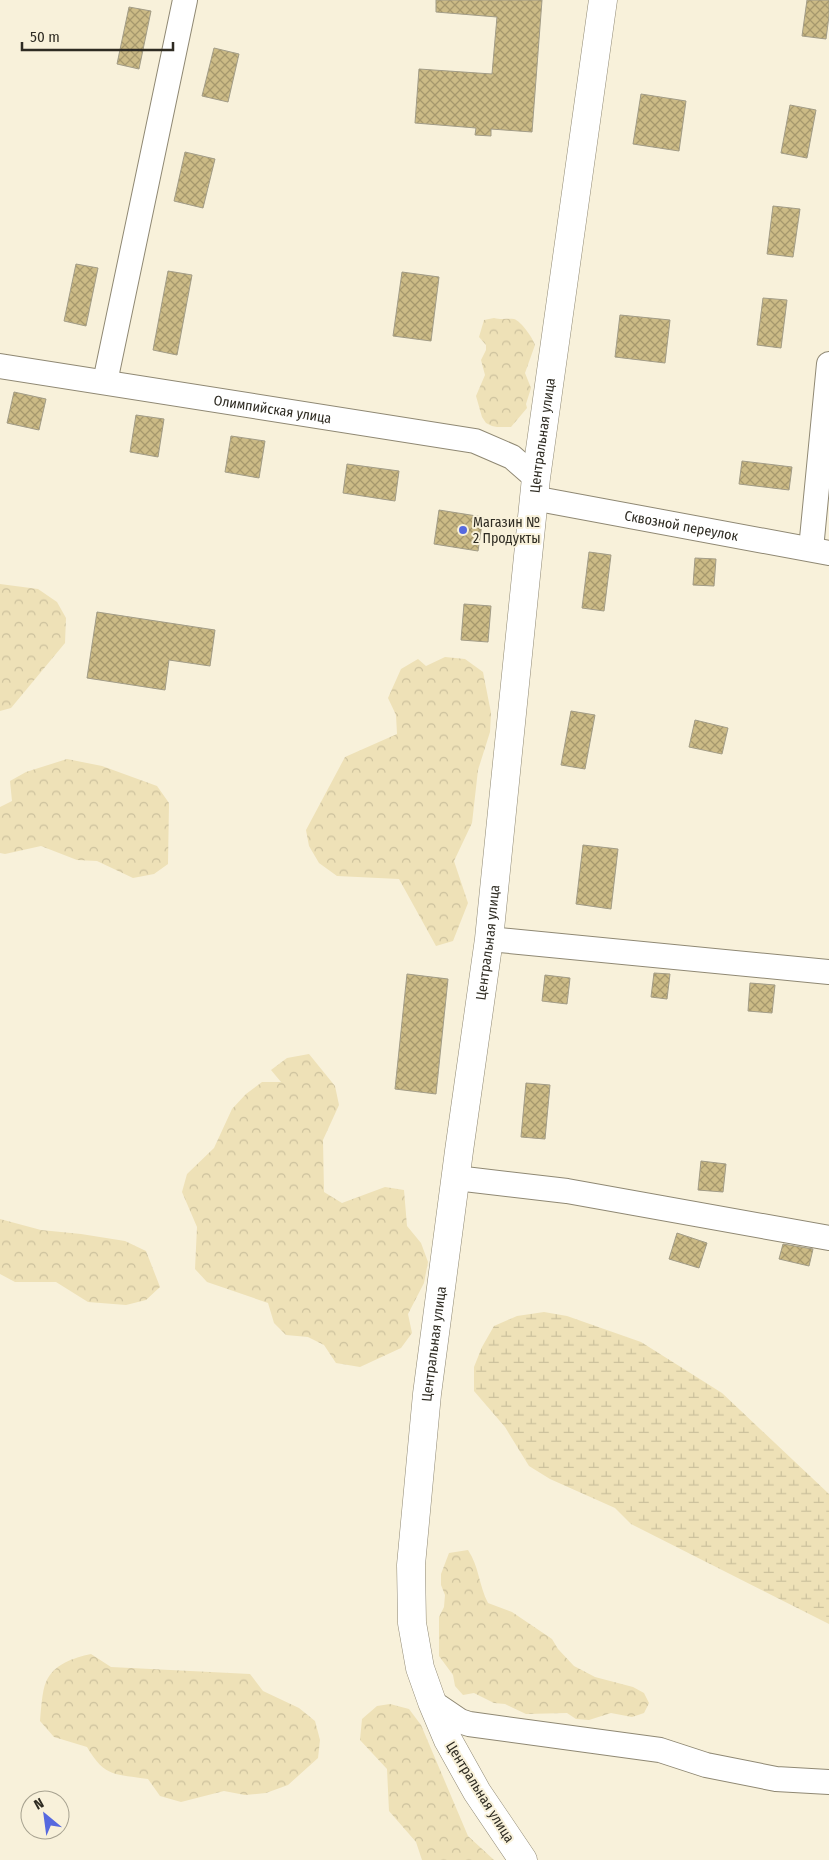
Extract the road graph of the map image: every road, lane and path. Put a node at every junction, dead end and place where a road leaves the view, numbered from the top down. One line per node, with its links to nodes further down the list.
1 (185, 0): 5 (street)
2 (603, 0): 6 (street, Центральная улица)
3 (829, 364): 7 (street)
4 (0, 366): 5 (street, Олимпийская улица)
5 (105, 382): 6 (street, Олимпийская улица)
6 (534, 488): 7 (street, Сквозной переулок); 8 (street, Центральная улица)
7 (820, 551)
8 (490, 939): 9 (street); 10 (street, Центральная улица)
9 (829, 972)
10 (456, 1178): 11 (street); 12 (street, Центральная улица)
11 (829, 1238)
12 (432, 1702): 13 (street); 14 (street, Центральная улица)
13 (829, 1782)
14 (523, 1860)

